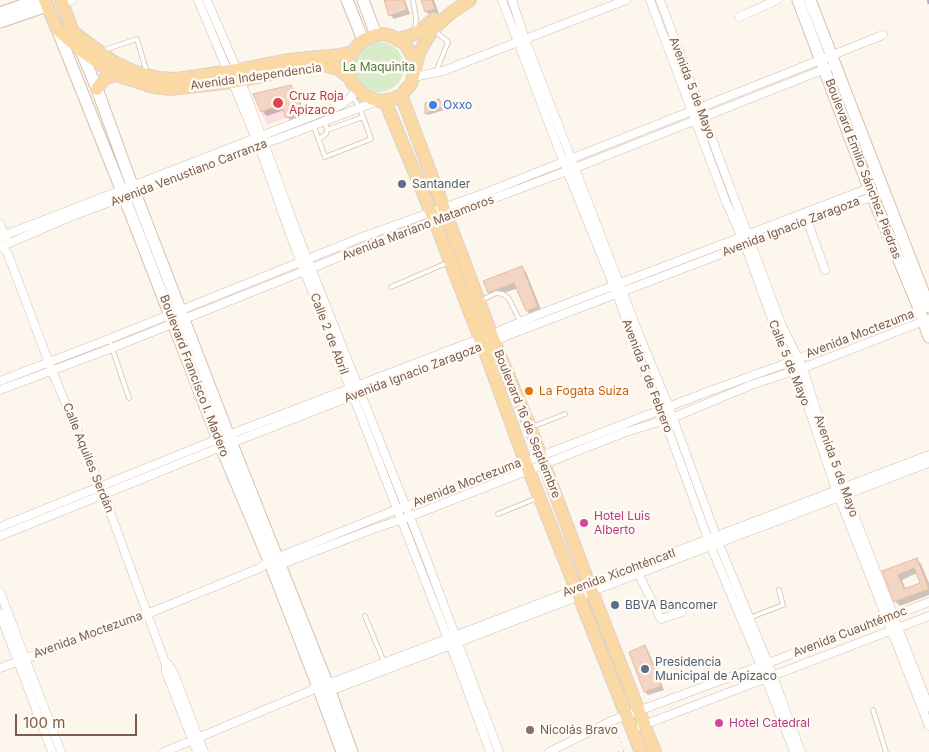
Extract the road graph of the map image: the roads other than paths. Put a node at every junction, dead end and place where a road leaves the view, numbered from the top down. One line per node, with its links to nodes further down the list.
1 (198, 0): 18 (street, Calle 2 de Abril)
2 (207, 0): 18 (street, Calle 2 de Abril)
3 (348, 0): 32 (main road)
4 (413, 0): 27 (lane)
5 (456, 0): 23 (main road)
6 (470, 0): 23 (main road)
7 (502, 0): 33 (street, Avenida 5 de Febrero)
8 (512, 0): 33 (street, Avenida 5 de Febrero)
9 (626, 0): 33 (street)
10 (650, 0): 30 (street, Calle 5 de Mayo)
11 (660, 0): 28 (street, Avenida 5 de Mayo)
12 (777, 0): 20 (street)
13 (798, 0): 22 (main road, Boulevard Emilio Sánchez Piedras)
14 (810, 0): 22 (main road, Boulevard Emilio Sánchez Piedras)
15 (65, 1): 25 (main road, Boulevard Francisco I. Madero)
16 (367, 1): 26 (main road)
17 (38, 4): 19 (main road); 21 (main road); 24 (main road, Boulevard Francisco I. Madero)
18 (207, 10): 43 (street, Calle 2 de Abril)
19 (0, 13)
20 (739, 17)
21 (0, 22)
22 (813, 23): 37 (main road, Boulevard Emilio Sánchez Piedras)
23 (430, 27): 27 (main road); 38 (lane); 39 (main road)
24 (57, 29): 34 (main road, Avenida Independencia); 72 (main road, Boulevard Francisco I. Madero)
25 (73, 32): 34 (main road, Boulevard Francisco I. Madero); 35 (main road, Avenida Independencia)
26 (376, 34): 31 (main road); 32 (main road)
27 (415, 34): 31 (main road)
28 (673, 35): 30 (street); 40 (street, Avenida 5 de Mayo)
29 (883, 35): 37 (street)
30 (664, 38): 45 (street, Calle 5 de Mayo)
31 (399, 39): 39 (main road)
32 (363, 40): 36 (main road)
33 (521, 41): 38 (street); 66 (street, Avenida 5 de Febrero)
34 (81, 50): 41 (main road, Avenida Independencia); 47 (main road, Boulevard Francisco I. Madero)
35 (98, 52): 42 (main road, Avenida Independencia); 42 (lane)
36 (352, 52): 43 (main road, Avenida Independencia); 44 (main road)
37 (828, 63): 46 (street, Avenida Mariano Matamoros); 49 (main road, Boulevard Emilio Sánchez Piedras); 50 (street, Avenida Mariano Matamoros)
38 (436, 72): 39 (street)
39 (414, 73): 51 (main road)
40 (687, 74): 45 (street); 54 (street, Avenida 5 de Mayo)
41 (116, 75): 43 (main road, Avenida Independencia); 47 (main road)
42 (148, 75): 43 (main road, Avenida Independencia)
43 (235, 76): 44 (main road, Avenida Independencia); 62 (street, Calle 2 de Abril)
44 (349, 77): 48 (main road)
45 (679, 77): 54 (street, Calle 5 de Mayo)
46 (758, 85): 50 (street); 54 (street, Avenida Mariano Matamoros)
47 (97, 89): 72 (main road, Boulevard Francisco I. Madero)
48 (354, 93): 52 (main road); 53 (lane); 56 (street, Avenida Venustiano Carranza)
49 (840, 93): 71 (main road, Boulevard Emilio Sánchez Piedras); 73 (main road, Boulevard Emilio Sánchez Piedras)
50 (762, 94): 55 (street, Avenida Mariano Matamoros)
51 (401, 95): 52 (main road); 78 (main road, Boulevard 16 de Septiembre)
52 (382, 101): 53 (street, Avenida Venustiano Carranza); 78 (main road, Boulevard 16 de Septiembre)
53 (360, 108): 57 (lane); 60 (street, Avenida Venustiano Carranza)
54 (696, 110): 55 (street, Avenida 5 de Mayo); 58 (street, Calle 5 de Mayo); 61 (street, Avenida Mariano Matamoros)
55 (704, 116): 58 (street, Avenida Mariano Matamoros); 68 (street, Avenida 5 de Mayo)
56 (311, 117): 59 (lane); 62 (street, Avenida Venustiano Carranza)
57 (363, 117): 60 (lane); 63 (lane)
58 (695, 120): 65 (street, Avenida Mariano Matamoros); 68 (street, Calle 5 de Mayo)
59 (314, 126): 60 (street, Avenida Venustiano Carranza); 63 (lane); 64 (street, Avenida Venustiano Carranza)
60 (326, 126): 63 (lane)
61 (629, 136): 65 (street); 66 (street, Avenida Mariano Matamoros)
62 (259, 137): 64 (street, Calle 2 de Abril); 67 (street, Avenida Venustiano Carranza)
63 (319, 139)
64 (262, 145): 69 (street, Avenida Venustiano Carranza); 88 (street, Calle 2 de Abril)
65 (633, 145): 70 (street, Avenida Mariano Matamoros)
66 (567, 159): 70 (street, Avenida 5 de Febrero); 74 (street, Avenida Mariano Matamoros)
67 (198, 160): 69 (street); 72 (street, Avenida Venustiano Carranza)
68 (715, 160): 81 (street, Calle 5 de Mayo)
69 (202, 169): 72 (street, Avenida Venustiano Carranza)
70 (571, 169): 75 (street, Avenida Mariano Matamoros); 91 (street, Avenida 5 de Febrero)
71 (882, 188): 73 (street, Avenida Ignacio Zaragoza); 100 (main road, Boulevard Emilio Sánchez Piedras)
72 (128, 191): 77 (street, Avenida Venustiano Carranza); 102 (main road, Boulevard Francisco I. Madero)
73 (870, 192): 76 (street, Avenida Ignacio Zaragoza); 79 (street, Avenida Ignacio Zaragoza); 100 (main road, Boulevard Emilio Sánchez Piedras)
74 (485, 193): 75 (street); 78 (street, Avenida Mariano Matamoros)
75 (488, 201): 78 (street, Avenida Mariano Matamoros)
76 (804, 213): 79 (street); 81 (street, Avenida Ignacio Zaragoza)
77 (68, 214): 82 (street, Avenida Venustiano Carranza); 85 (street, Avenida Venustiano Carranza)
78 (439, 214): 83 (street, Avenida Mariano Matamoros); 86 (street, Avenida Mariano Matamoros); 87 (main road, Boulevard 16 de Septiembre); 96 (main road, Boulevard 16 de Septiembre)
79 (807, 221): 84 (street, Avenida Ignacio Zaragoza); 89 (street)
80 (0, 224): 82 (street, Calle Aquiles Serdán)
81 (745, 235): 84 (street, Calle 5 de Mayo); 91 (street, Avenida Ignacio Zaragoza)
82 (2, 236): 85 (street, Calle Aquiles Serdán)
83 (365, 236): 86 (street); 88 (street, Avenida Mariano Matamoros)
84 (748, 244): 95 (street, Avenida Ignacio Zaragoza); 105 (street, Calle 5 de Mayo)
85 (2, 245): 113 (street, Calle Aquiles Serdán)
86 (369, 245): 88 (street, Avenida Mariano Matamoros)
87 (450, 262): 93 (lane); 109 (main road, Boulevard 16 de Septiembre)
88 (306, 266): 90 (street, Avenida Mariano Matamoros); 92 (street, Avenida Mariano Matamoros); 121 (street, Calle 2 de Abril)
89 (825, 270)
90 (262, 278): 92 (street); 94 (street, Avenida Mariano Matamoros)
91 (616, 284): 95 (street, Avenida 5 de Febrero); 98 (street, Avenida Ignacio Zaragoza)
92 (265, 287): 97 (street, Avenida Mariano Matamoros)
93 (391, 287)
94 (224, 292): 97 (street); 102 (street, Avenida Mariano Matamoros)
95 (620, 292): 99 (street, Avenida Ignacio Zaragoza); 129 (street, Avenida 5 de Febrero)
96 (479, 301): 103 (lane); 109 (main road, Boulevard 16 de Septiembre)
97 (228, 302): 102 (street, Avenida Mariano Matamoros)
98 (572, 302): 99 (street); 101 (street, Avenida Ignacio Zaragoza)
99 (575, 310): 104 (street, Avenida Ignacio Zaragoza)
100 (926, 313): 106 (street, Avenida Moctezuma); 107 (main road, Boulevard Emilio Sánchez Piedras); 110 (street, Avenida Moctezuma)
101 (537, 314): 103 (street, Avenida Ignacio Zaragoza); 104 (street)
102 (177, 317): 108 (street, Avenida Mariano Matamoros); 111 (street, Avenida Mariano Matamoros); 135 (main road, Boulevard Francisco I. Madero)
103 (520, 321): 109 (street, Avenida Ignacio Zaragoza)
104 (540, 323): 109 (street, Avenida Ignacio Zaragoza)
105 (779, 327): 112 (street, Avenida 5 de Mayo); 114 (street, Calle 5 de Mayo)
106 (854, 336): 110 (street); 112 (street, Avenida Moctezuma)
107 (929, 337)
108 (109, 339): 111 (lane); 113 (street, Avenida Mariano Matamoros)
109 (487, 340): 121 (street, Avenida Ignacio Zaragoza); 124 (street, Avenida Ignacio Zaragoza); 133 (main road, Boulevard 16 de Septiembre); 139 (main road, Boulevard 16 de Septiembre)
110 (859, 346): 115 (street, Avenida Moctezuma)
111 (112, 348): 117 (street, Avenida Mariano Matamoros); 125 (lane)
112 (798, 358): 114 (street, Avenida Moctezuma); 115 (street, Avenida 5 de Mayo)
113 (48, 362): 117 (street, Calle Aquiles Serdán); 119 (street, Avenida Mariano Matamoros)
114 (790, 362): 116 (street, Calle 5 de Mayo); 118 (street, Avenida Moctezuma)
115 (803, 368): 116 (street, Avenida Moctezuma); 127 (street, Avenida 5 de Mayo)
116 (794, 370): 120 (street, Avenida Moctezuma); 127 (street, Calle 5 de Mayo)
117 (52, 371): 122 (street, Avenida Mariano Matamoros); 142 (street, Calle Aquiles Serdán)
118 (747, 377): 120 (street); 123 (street, Avenida Moctezuma)
119 (0, 381)
120 (750, 385): 126 (street, Avenida Moctezuma)
121 (354, 387): 124 (street, Calle 2 de Abril); 128 (street, Avenida Ignacio Zaragoza)
122 (0, 390)
123 (707, 392): 126 (street); 129 (street, Avenida Moctezuma)
124 (357, 395): 131 (street, Avenida Ignacio Zaragoza); 148 (street, Calle 2 de Abril)
125 (129, 398)
126 (710, 402): 132 (street, Avenida Moctezuma)
127 (811, 406): 143 (street, Calle 5 de Mayo)
128 (300, 408): 131 (street); 135 (street, Avenida Ignacio Zaragoza)
129 (665, 408): 132 (street, Avenida 5 de Febrero); 134 (street, Avenida Moctezuma)
130 (565, 414): 133 (lane)
131 (304, 416): 135 (street, Avenida Ignacio Zaragoza)
132 (668, 419): 134 (street, Avenida Moctezuma); 136 (street, Avenida 5 de Febrero)
133 (530, 427): 137 (main road, Boulevard 16 de Septiembre)
134 (624, 429): 137 (street, Avenida Moctezuma)
135 (225, 442): 142 (street, Avenida Ignacio Zaragoza); 161 (main road, Boulevard Francisco I. Madero)
136 (682, 457): 144 (street, Avenida 5 de Febrero); 145 (street, Avenida 5 de Febrero)
137 (542, 460): 139 (street, Avenida Moctezuma); 163 (main road, Boulevard 16 de Septiembre)
138 (926, 460): 143 (street, Avenida Xicohténcatl)
139 (527, 466): 140 (street, Avenida Moctezuma); 141 (street, Avenida Moctezuma); 146 (main road, Boulevard 16 de Septiembre)
140 (484, 478): 141 (street); 147 (street, Avenida Moctezuma)
141 (488, 487): 147 (street, Avenida Moctezuma)
142 (102, 490): 150 (street, Avenida Ignacio Zaragoza); 171 (street, Calle Aquiles Serdán)
143 (841, 492): 157 (street, Avenida Xicohténcatl); 173 (street, Calle 5 de Mayo)
144 (700, 493): 145 (street); 157 (street, Avenida 5 de Febrero)
145 (692, 496): 157 (street, Avenida 5 de Febrero)
146 (539, 497): 149 (lane); 165 (main road, Boulevard 16 de Septiembre)
147 (431, 502): 148 (street, Avenida Moctezuma); 151 (street, Avenida Moctezuma)
148 (402, 508): 151 (street, Calle 2 de Abril); 152 (street, Avenida Moctezuma)
149 (498, 514)
150 (38, 516): 153 (street, Avenida Ignacio Zaragoza); 155 (street, Avenida Ignacio Zaragoza)
151 (405, 518): 154 (street, Avenida Moctezuma); 159 (street, Calle 2 de Abril); 160 (street, Calle 2 de Abril)
152 (370, 521): 154 (street); 156 (street, Avenida Moctezuma)
153 (0, 527)
154 (372, 529): 158 (street, Avenida Moctezuma)
155 (0, 536)
156 (319, 541): 158 (street); 161 (street, Avenida Moctezuma)
157 (714, 542): 162 (street, Avenida Xicohténcatl); 175 (street, Avenida 5 de Febrero)
158 (323, 549): 161 (street, Avenida Moctezuma)
159 (424, 555): 160 (street); 166 (street, Calle 2 de Abril)
160 (416, 557): 166 (street, Calle 2 de Abril)
161 (271, 564): 171 (street, Avenida Moctezuma); 185 (main road, Boulevard Francisco I. Madero)
162 (637, 570): 163 (street, Avenida Xicohténcatl); 169 (street)
163 (590, 588): 165 (street, Avenida Xicohténcatl); 189 (main road, Boulevard 16 de Septiembre)
164 (779, 590): 175 (lane)
165 (577, 593): 177 (street, Avenida Xicohténcatl); 189 (main road, Boulevard 16 de Septiembre)
166 (435, 594): 177 (street, Calle 2 de Abril)
167 (0, 595): 179 (street)
168 (929, 602): 173 (street, Avenida Cuauhtémoc)
169 (682, 612)
170 (0, 614): 179 (street)
171 (147, 614): 179 (street, Avenida Moctezuma); 193 (street, Calle Aquiles Serdán)
172 (365, 616): 180 (lane)
173 (890, 616): 176 (street, Calle 5 de Mayo); 181 (street, Avenida Cuauhtémoc)
174 (929, 616): 176 (street, Avenida Cuauhtémoc)
175 (745, 619): 181 (street, Avenida 5 de Febrero)
176 (895, 629): 184 (street, Avenida Cuauhtémoc); 187 (street, Calle 5 de Mayo)
177 (453, 640): 178 (street, Avenida Xicohténcatl); 186 (street, Calle 2 de Abril)
178 (412, 656): 180 (street, Avenida Xicohténcatl); 183 (street, Avenida Xicohténcatl)
179 (22, 660): 182 (street, Avenida Moctezuma); 190 (street)
180 (384, 662): 183 (street, Avenida Xicohténcatl)
181 (765, 665): 184 (street, Avenida 5 de Febrero); 189 (street, Avenida Cuauhtémoc)
182 (0, 668)
183 (371, 671): 185 (street, Avenida Xicohténcatl)
184 (769, 677): 192 (street, Avenida Cuauhtémoc); 206 (street, Avenida 5 de Febrero)
185 (321, 688): 193 (street, Avenida Xicohténcatl); 199 (main road, Boulevard Francisco I. Madero); 200 (main road, Boulevard Francisco I. Madero)
186 (474, 695): 201 (street, Calle 2 de Abril); 202 (street, Calle 2 de Abril)
187 (927, 707): 191 (street, Calle 5 de Mayo)
188 (873, 710): 207 (lane)
189 (633, 713): 192 (main road, Boulevard 16 de Septiembre); 203 (street, Avenida Cuauhtémoc)
190 (46, 724): 194 (street); 195 (street)
191 (929, 726)
192 (639, 727): 204 (main road, Boulevard 16 de Septiembre); 205 (main road, Boulevard 16 de Septiembre)
193 (196, 740): 196 (street, Avenida Xicohténcatl); 197 (street, Calle Aquiles Serdán); 198 (street, Calle Aquiles Serdán)
194 (52, 752)
195 (61, 752)
196 (164, 752)
197 (197, 752)
198 (204, 752)
199 (342, 752)
200 (352, 752)
201 (490, 752)
202 (499, 752)
203 (549, 752)
204 (641, 752)
205 (655, 752)
206 (798, 752)
207 (886, 752)

